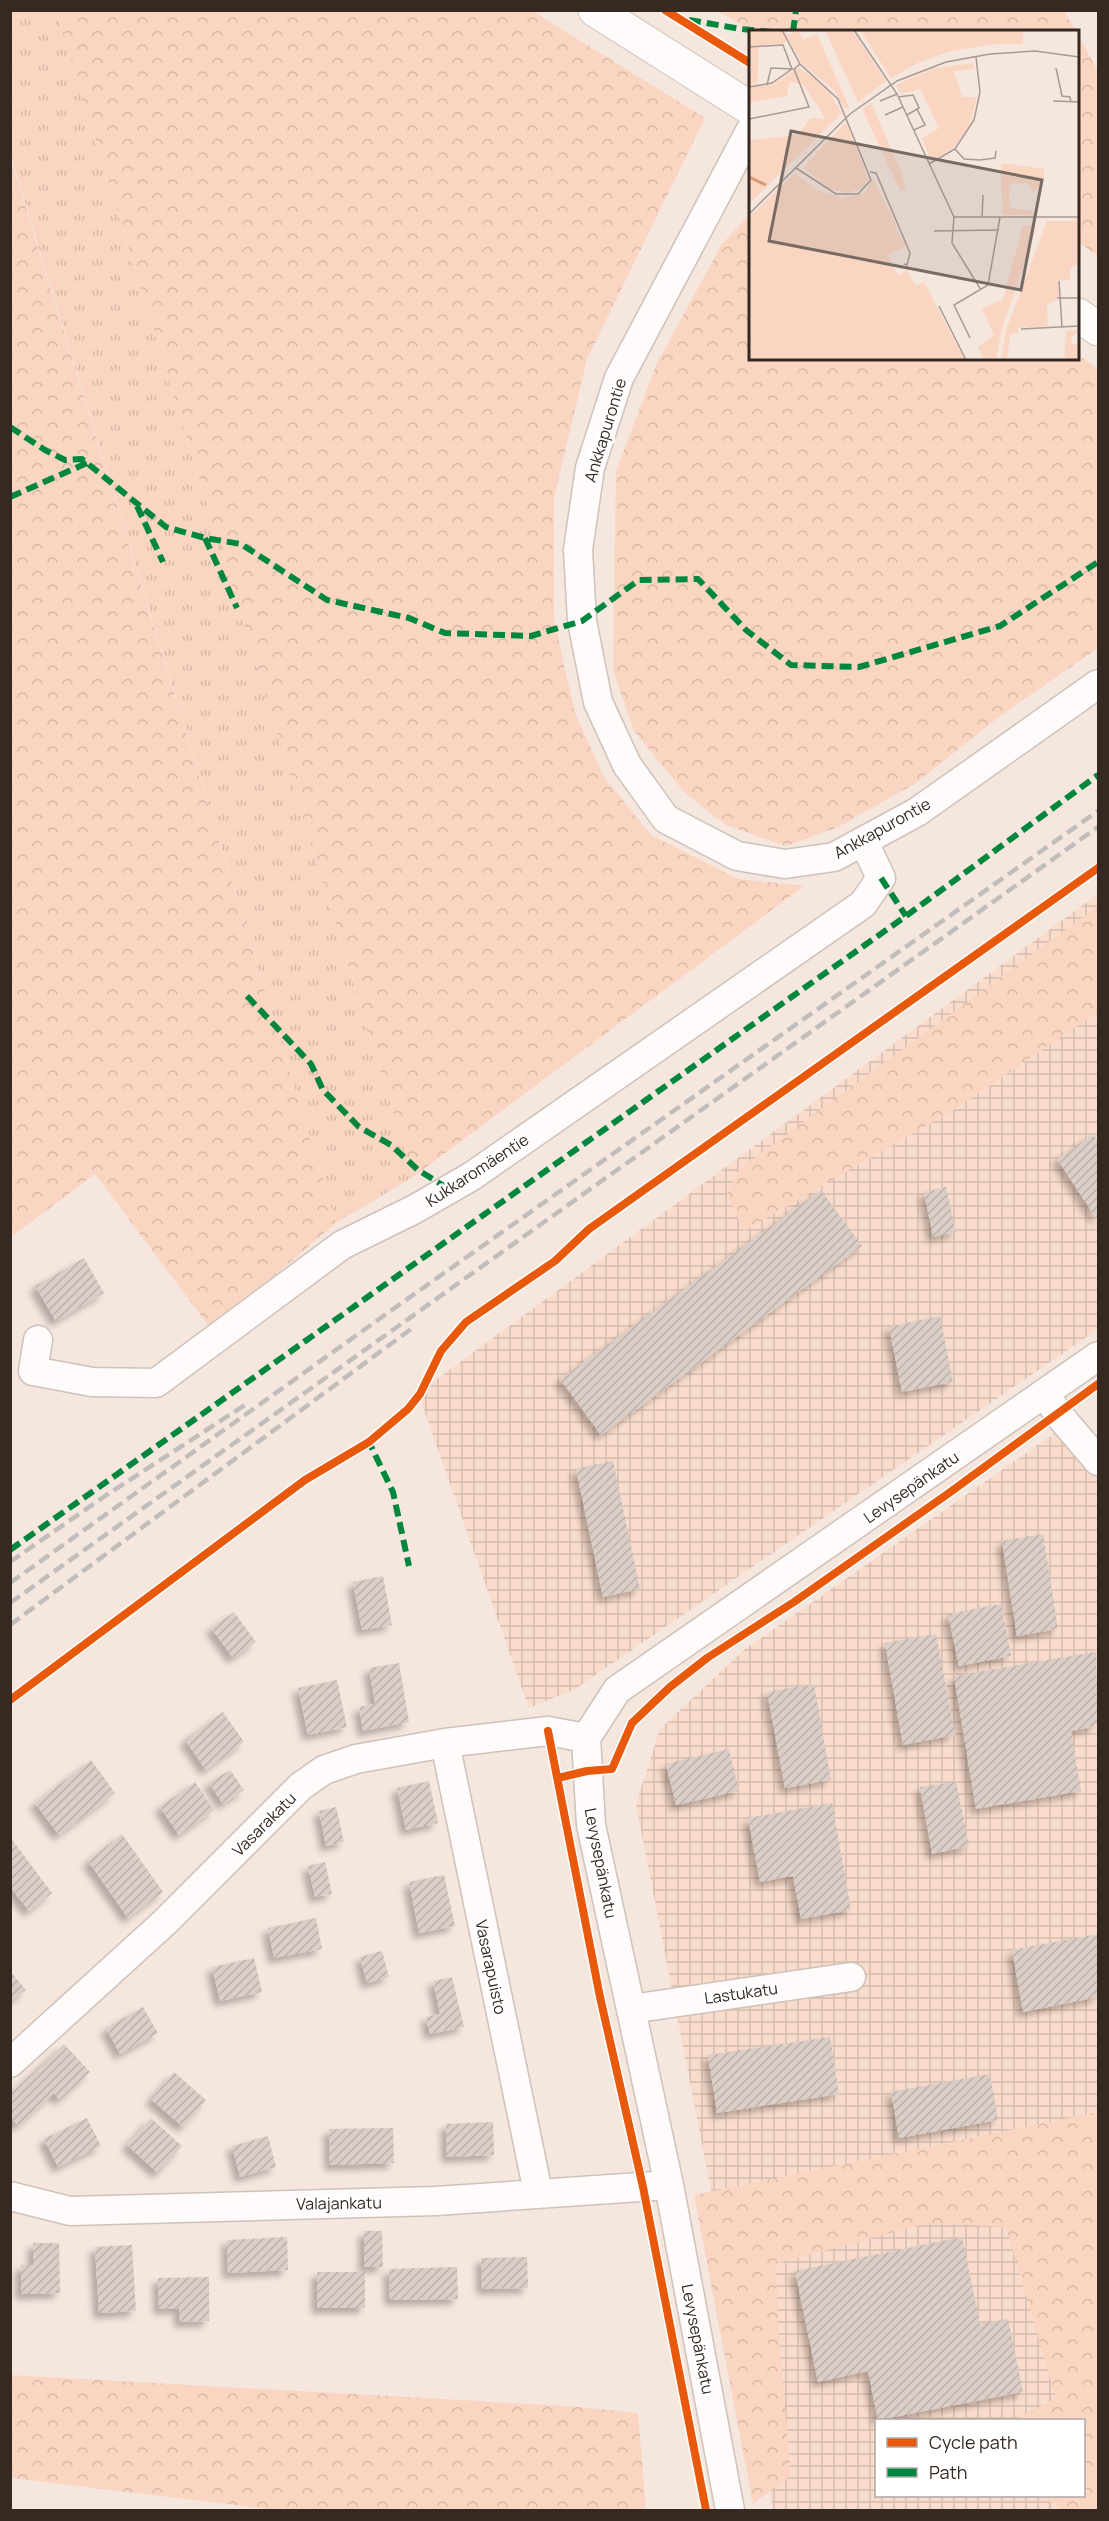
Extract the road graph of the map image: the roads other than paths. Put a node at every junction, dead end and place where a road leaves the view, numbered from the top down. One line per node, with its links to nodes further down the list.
1 (595, 10): 2 (main road)
2 (749, 107)
3 (749, 133): 7 (street, Ankkapurontie)
4 (1079, 316): 5 (main road)
5 (1098, 329)
6 (1098, 684): 7 (street, Ankkapurontie)
7 (864, 842): 8 (street, Kukkaromäentie)
8 (38, 1340)
9 (1098, 1356): 10 (street, Levysepänkatu)
10 (1045, 1394): 11 (street); 12 (street, Levysepänkatu)
11 (1098, 1461)
12 (586, 1738): 13 (street, Vasarakatu); 15 (street, Levysepänkatu)
13 (445, 1743): 16 (street, Vasarakatu); 18 (street, Vasarapuisto)
14 (851, 1977): 15 (street, Lastukatu)
15 (631, 2009): 17 (street, Levysepänkatu)
16 (10, 2063)
17 (669, 2185): 18 (street, Valajankatu); 20 (street, Levysepänkatu)
18 (538, 2192): 19 (street, Valajankatu)
19 (10, 2196)
20 (730, 2511)

